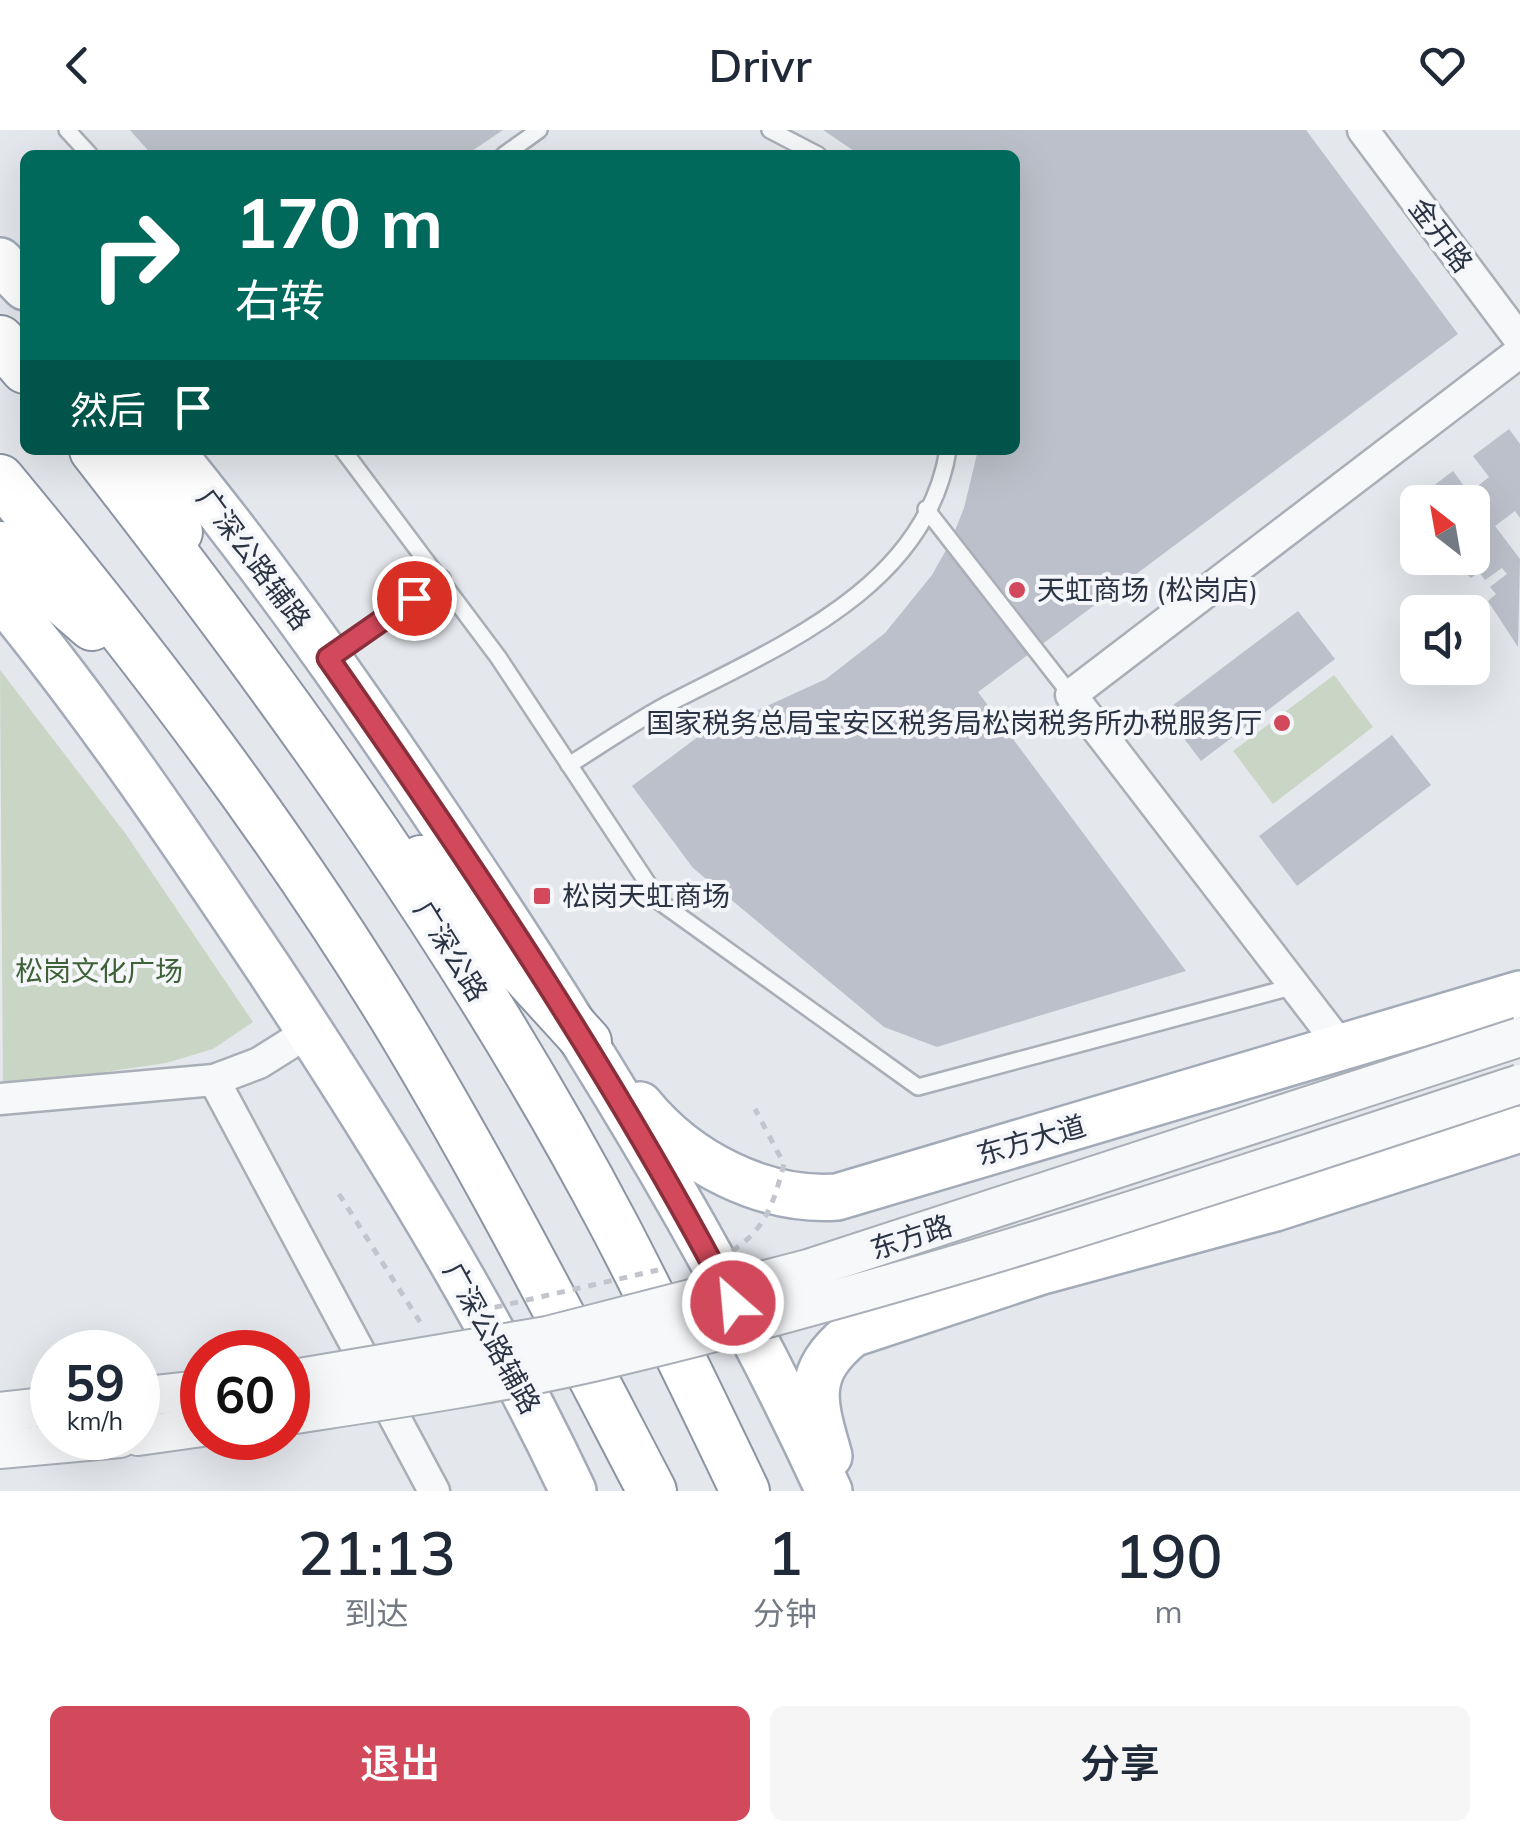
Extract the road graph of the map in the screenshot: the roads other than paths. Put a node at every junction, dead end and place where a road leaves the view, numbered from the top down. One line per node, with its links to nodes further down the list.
1 (67, 130): 5 (lane)
2 (539, 130): 6 (lane)
3 (770, 130): 7 (lane)
4 (1363, 130): 11 (street, 金开路)
5 (85, 150)
6 (511, 150)
7 (808, 150)
8 (0, 261): 9 (main road)
9 (20, 282)
10 (0, 340): 13 (highway)
11 (1520, 340)
12 (1520, 352): 26 (street)
13 (20, 363)
14 (98, 455): 23 (highway, 广深公路)
15 (147, 455): 23 (highway)
16 (174, 455): 25 (main road, 广深公路辅路)
17 (348, 455): 22 (lane)
18 (947, 455): 20 (lane)
19 (0, 479): 27 (highway)
20 (926, 510): 26 (lane); 29 (lane)
21 (0, 546): 27 (highway)
22 (442, 578): 25 (lane); 29 (lane)
23 (200, 586): 28 (highway, 广深公路)
24 (0, 595): 32 (main road, 广深公路辅路)
25 (328, 658): 34 (main road, 广深公路辅路)
26 (1071, 695): 30 (street)
27 (174, 697): 46 (highway)
28 (318, 748): 34 (highway); 47 (highway, 广深公路)
29 (569, 765): 30 (lane)
30 (1295, 986): 35 (street)
31 (1520, 994): 35 (main road, 东方大道)
32 (310, 1031): 36 (street); 45 (main road, 广深公路辅路)
33 (1520, 1038): 42 (street, 东方路, bridge)
34 (588, 1042): 40 (main road, 东方大道); 48 (main road, 广深公路辅路)
35 (1343, 1049): 40 (main road, 东方大道)
36 (214, 1080): 38 (street); 44 (street)
37 (1520, 1084): 43 (street, 东方路, bridge)
38 (0, 1099)
39 (1520, 1129): 41 (main road)
40 (837, 1197): 41 (main road)
41 (876, 1324): 49 (main road)
42 (310, 1376)
43 (310, 1412)
44 (434, 1491)
45 (574, 1491)
46 (652, 1491)
47 (745, 1491)
48 (829, 1491)
49 (841, 1491)

